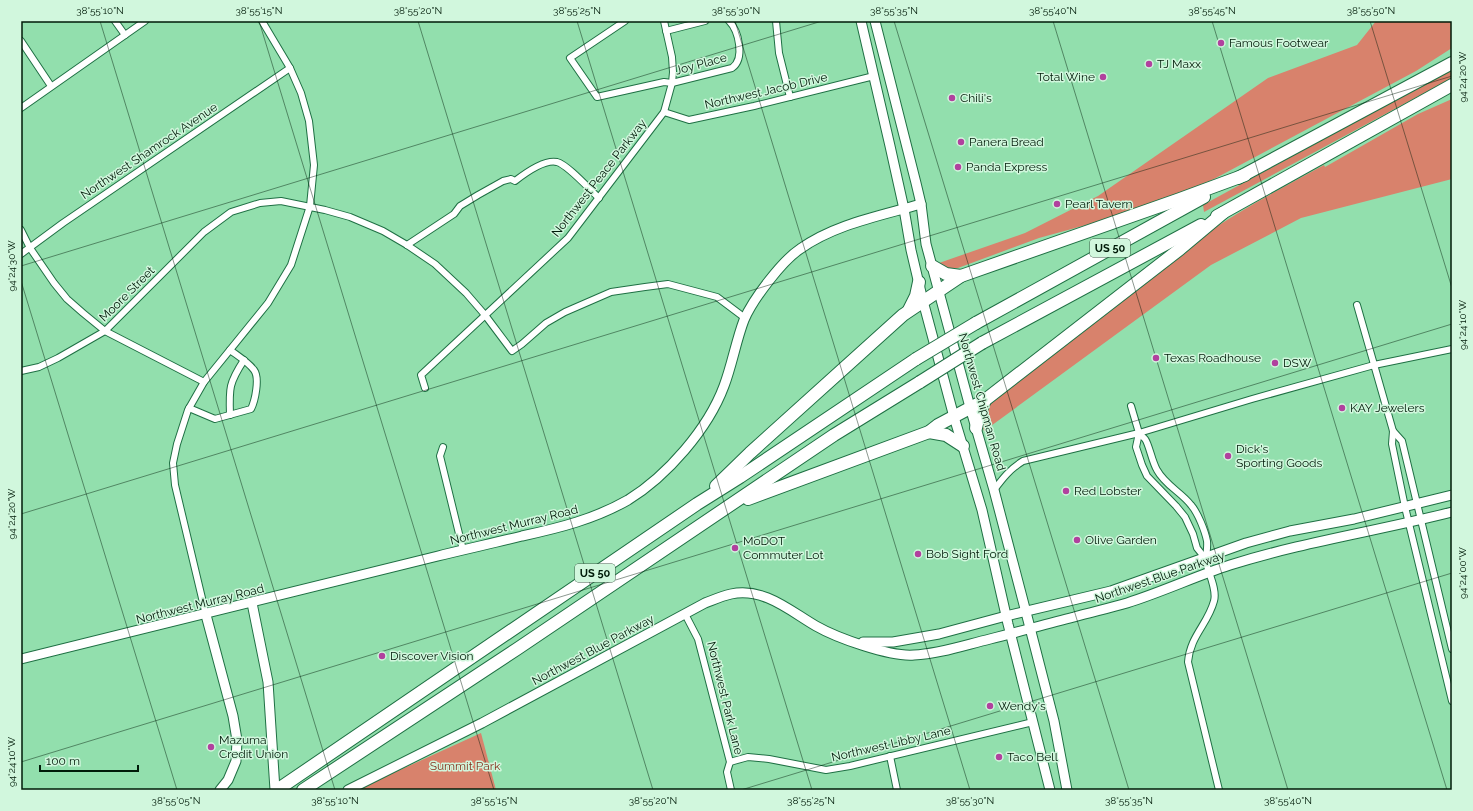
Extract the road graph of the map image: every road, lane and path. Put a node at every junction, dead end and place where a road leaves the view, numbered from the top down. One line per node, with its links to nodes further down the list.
1 (115, 21): 12 (street)
2 (145, 21): 12 (street)
3 (262, 21): 15 (street)
4 (625, 21): 17 (street)
5 (664, 21): 11 (street, Northwest Peace Parkway)
6 (705, 21): 11 (street)
7 (729, 21): 17 (street, Joy Place)
8 (776, 21): 22 (street)
9 (861, 21): 16 (street)
10 (874, 21): 23 (street, Northwest Chipman Road)
11 (666, 31): 17 (street, Northwest Peace Parkway)
12 (125, 35): 19 (street)
13 (21, 41): 19 (street)
14 (1452, 63): 26 (highway, US 50)
15 (290, 68): 29 (street); 34 (street, Northwest Shamrock Avenue)
16 (874, 76): 22 (street, Northwest Jacob Drive); 23 (street); 30 (street)
17 (672, 83): 25 (street, Northwest Peace Parkway)
18 (1452, 85): 21 (highway, US 50)
19 (51, 86): 24 (street)
20 (1452, 91): 21 (highway)
21 (1435, 94): 31 (highway, US 50)
22 (790, 97): 25 (street, Northwest Jacob Drive)
23 (893, 97): 28 (street, Northwest Chipman Road)
24 (21, 108)
25 (664, 112): 27 (street, Northwest Peace Parkway)
26 (1245, 175): 37 (highway); 67 (highway, US 50, bridge)
27 (599, 198): 33 (street); 43 (street, Northwest Peace Parkway)
28 (920, 204): 30 (street, Northwest Murray Road); 36 (street, Northwest Chipman Road)
29 (310, 206): 33 (street, Moore Street); 45 (street, Moore Street); 47 (street)
30 (904, 209): 38 (street); 44 (street, Northwest Murray Road)
31 (1223, 213): 53 (highway); 70 (highway, US 50, bridge)
32 (21, 230): 34 (street)
33 (407, 245): 43 (street, Moore Street)
34 (30, 248): 35 (street, Northwest Shamrock Avenue); 45 (street)
35 (21, 254)
36 (932, 266): 37 (highway); 39 (street, Northwest Chipman Road)
37 (961, 276): 39 (highway)
38 (919, 282): 40 (street); 42 (highway)
39 (939, 291): 40 (highway); 55 (street, Northwest Chipman Road)
40 (923, 301): 42 (highway); 58 (street)
41 (1357, 305): 49 (street)
42 (909, 311): 67 (highway)
43 (485, 315): 44 (street, Moore Street); 52 (street, Northwest Peace Parkway)
44 (745, 318): 74 (street, Northwest Murray Road)
45 (105, 331): 50 (street, Moore Street); 51 (street)
46 (1452, 349): 49 (street)
47 (230, 350): 48 (street); 51 (street)
48 (244, 360): 57 (street); 57 (street)
49 (1374, 365): 60 (street); 62 (street)
50 (21, 371)
51 (204, 382): 56 (street)
52 (425, 388)
53 (985, 400): 55 (highway); 59 (highway)
54 (1131, 406): 62 (street)
55 (970, 407): 58 (highway); 59 (street, Northwest Chipman Road)
56 (189, 408): 57 (street); 80 (street)
57 (230, 415)
58 (954, 417): 61 (highway); 63 (street)
59 (976, 428): 65 (street, Northwest Chipman Road)
60 (1393, 431): 68 (street); 69 (street)
61 (929, 432): 63 (highway); 70 (highway)
62 (1138, 433): 65 (street); 75 (street); 75 (street)
63 (963, 446): 81 (street)
64 (443, 447): 74 (street)
65 (994, 490): 78 (street, Northwest Chipman Road)
66 (1452, 496): 68 (street, Northwest Blue Parkway)
67 (697, 504): 92 (highway, US 50)
68 (1417, 504): 69 (street, Northwest Blue Parkway); 72 (street)
69 (1405, 507): 73 (street); 75 (street, Northwest Blue Parkway)
70 (724, 509): 93 (highway, US 50)
71 (1452, 512): 72 (street, Northwest Blue Parkway)
72 (1421, 520): 73 (street, Northwest Blue Parkway); 85 (street)
73 (1409, 523): 76 (street, Northwest Blue Parkway); 87 (street)
74 (463, 550): 77 (street, Northwest Murray Road)
75 (1205, 558): 76 (street); 78 (street, Northwest Blue Parkway)
76 (1209, 573): 82 (street, Northwest Blue Parkway); 99 (street)
77 (252, 603): 80 (street, Northwest Murray Road); 92 (street)
78 (1025, 611): 81 (street, Northwest Blue Parkway); 82 (street, Northwest Chipman Road)
79 (685, 614): 84 (street, Northwest Blue Parkway); 90 (street, Northwest Park Lane); 94 (street, Northwest Blue Parkway)
80 (206, 615): 86 (street, Northwest Murray Road); 91 (street)
81 (1006, 616): 83 (street); 84 (street, Northwest Blue Parkway)
82 (1030, 628): 83 (street, Northwest Blue Parkway); 98 (street, Northwest Chipman Road)
83 (1010, 634): 84 (street, Northwest Blue Parkway); 88 (street)
84 (853, 641)
85 (1452, 649)
86 (21, 659)
87 (1452, 701)
88 (1033, 722): 89 (street, Northwest Libby Lane); 97 (street)
89 (890, 756): 90 (street, Northwest Libby Lane); 96 (street)
90 (730, 762): 95 (street, Northwest Park Lane)
91 (220, 790)
92 (276, 790)
93 (303, 790)
94 (348, 790)
95 (731, 790)
96 (897, 790)
97 (1050, 790)
98 (1067, 790)
99 (1219, 790)

